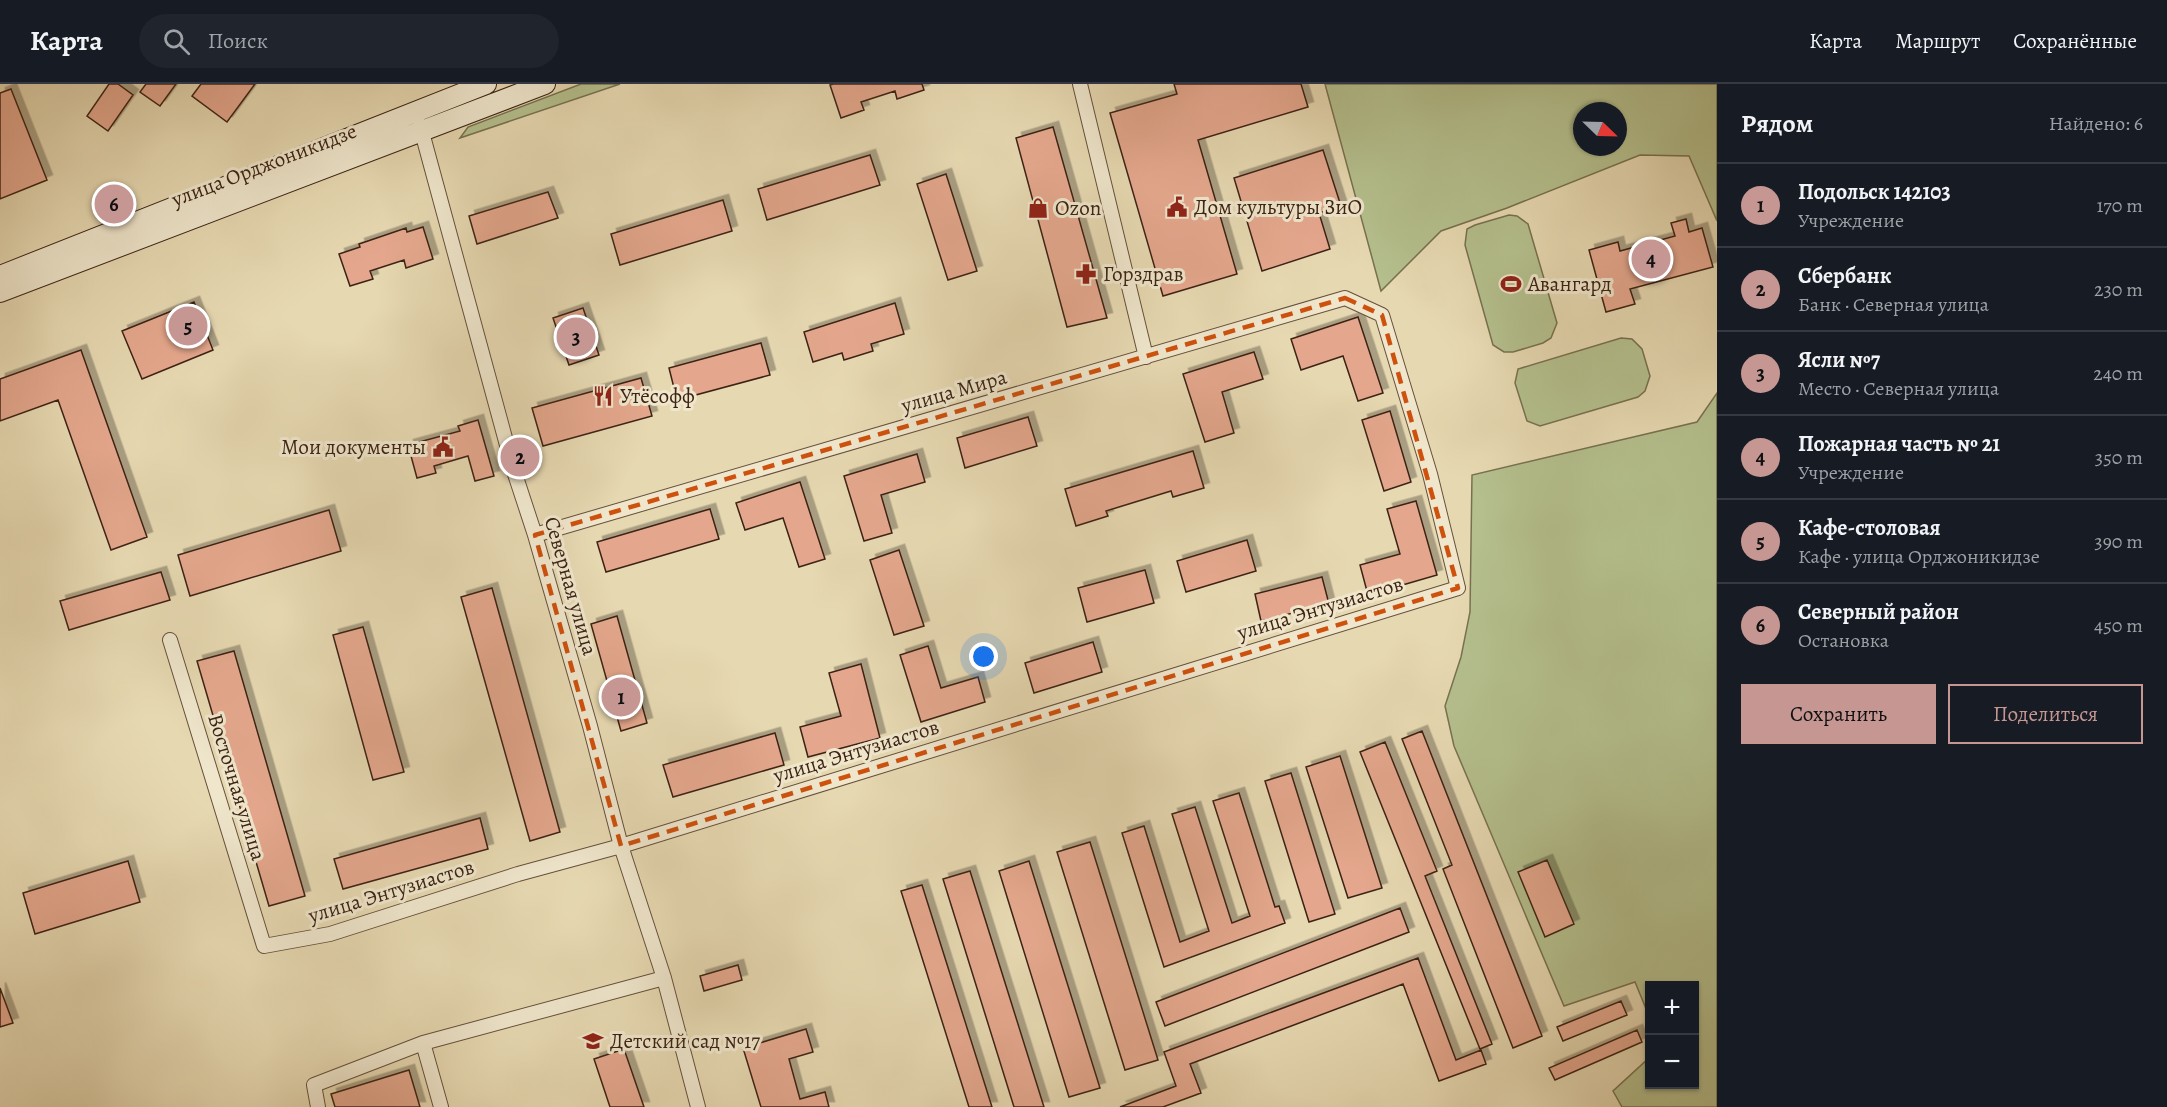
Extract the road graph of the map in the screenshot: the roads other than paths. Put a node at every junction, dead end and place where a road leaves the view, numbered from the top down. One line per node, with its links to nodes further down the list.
1 (486, 84): 4 (main road, улица Орджоникидзе)
2 (545, 84): 5 (main road, улица Орджоникидзе)
3 (1080, 84): 8 (street)
4 (416, 111): 5 (street, Северная улица); 6 (main road, улица Орджоникидзе)
5 (422, 131): 7 (main road, улица Орджоникидзе); 9 (street, Северная улица)
6 (0, 276)
7 (0, 292)
8 (1146, 357): 9 (street, улица Мира); 10 (street, улица Мира)
9 (535, 535): 12 (street, Северная улица)
10 (1458, 588): 12 (street, улица Энтузиастов)
11 (170, 640): 13 (street, Восточная улица)
12 (621, 846): 13 (street, улица Энтузиастов); 14 (street, Северная улица)
13 (264, 946)
14 (663, 978): 15 (street); 18 (street, Северная улица)
15 (423, 1043): 16 (street); 17 (street)
16 (318, 1107)
17 (441, 1107)
18 (698, 1107)

